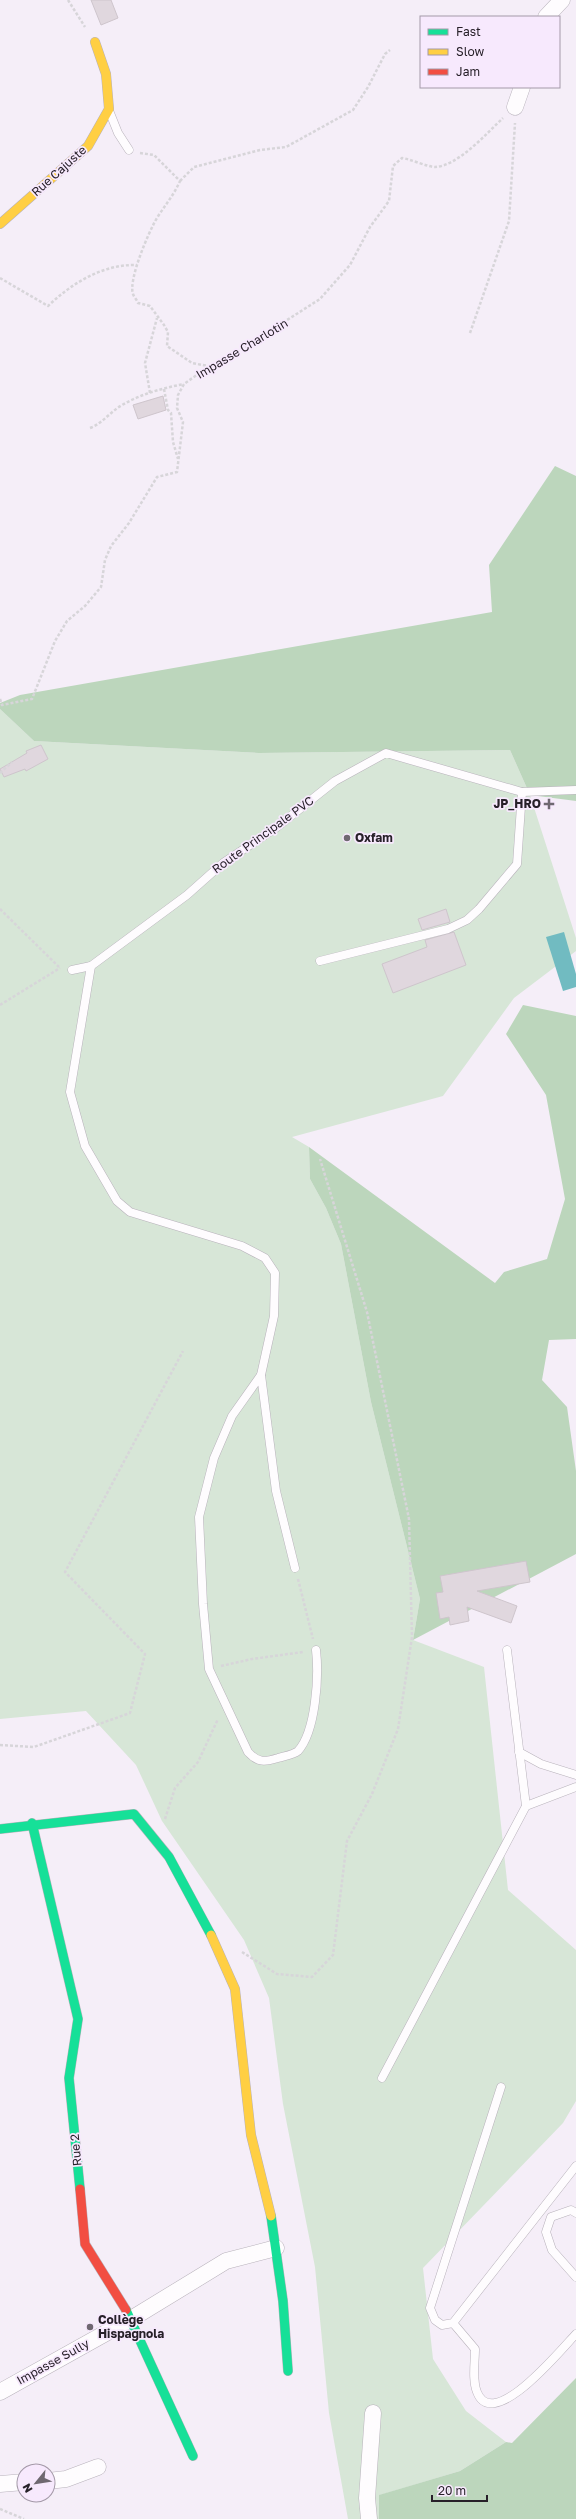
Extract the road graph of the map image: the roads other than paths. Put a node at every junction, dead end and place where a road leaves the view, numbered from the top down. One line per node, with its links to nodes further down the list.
1 (562, 0): 2 (street)
2 (547, 16)
3 (95, 42): 6 (street)
4 (522, 88): 5 (street)
5 (515, 107)
6 (109, 109): 7 (lane); 8 (street, Rue Cajuste)
7 (129, 150)
8 (0, 224)
9 (576, 790): 10 (lane, Route Principale PVC)
10 (522, 792): 11 (lane); 12 (lane, Route Principale PVC)
11 (320, 960)
12 (91, 966): 13 (lane, Route Principale PVC); 14 (lane)
13 (72, 970)
14 (261, 1375): 15 (lane); 16 (lane)
15 (295, 1568)
16 (316, 1650)
17 (507, 1650): 18 (lane)
18 (519, 1752): 19 (lane); 21 (lane)
19 (576, 1775)
20 (576, 1787): 21 (lane)
21 (526, 1806): 24 (lane)
22 (32, 1823): 23 (street); 28 (street); 30 (street, Rue 2)
23 (0, 1828)
24 (382, 2078)
25 (501, 2087): 31 (lane)
26 (576, 2166): 31 (lane)
27 (576, 2213): 29 (lane)
28 (276, 2248): 30 (street, Impasse Sully); 33 (street)
29 (576, 2277)
30 (131, 2319): 34 (street, Impasse Sully); 36 (street, Rue 2)
31 (453, 2323): 32 (lane)
32 (576, 2334)
33 (288, 2371)
34 (0, 2392)
35 (373, 2413): 41 (street)
36 (193, 2456)
37 (98, 2467): 38 (street)
38 (56, 2481)
39 (16, 2483): 40 (street)
40 (0, 2484)
41 (369, 2519)

